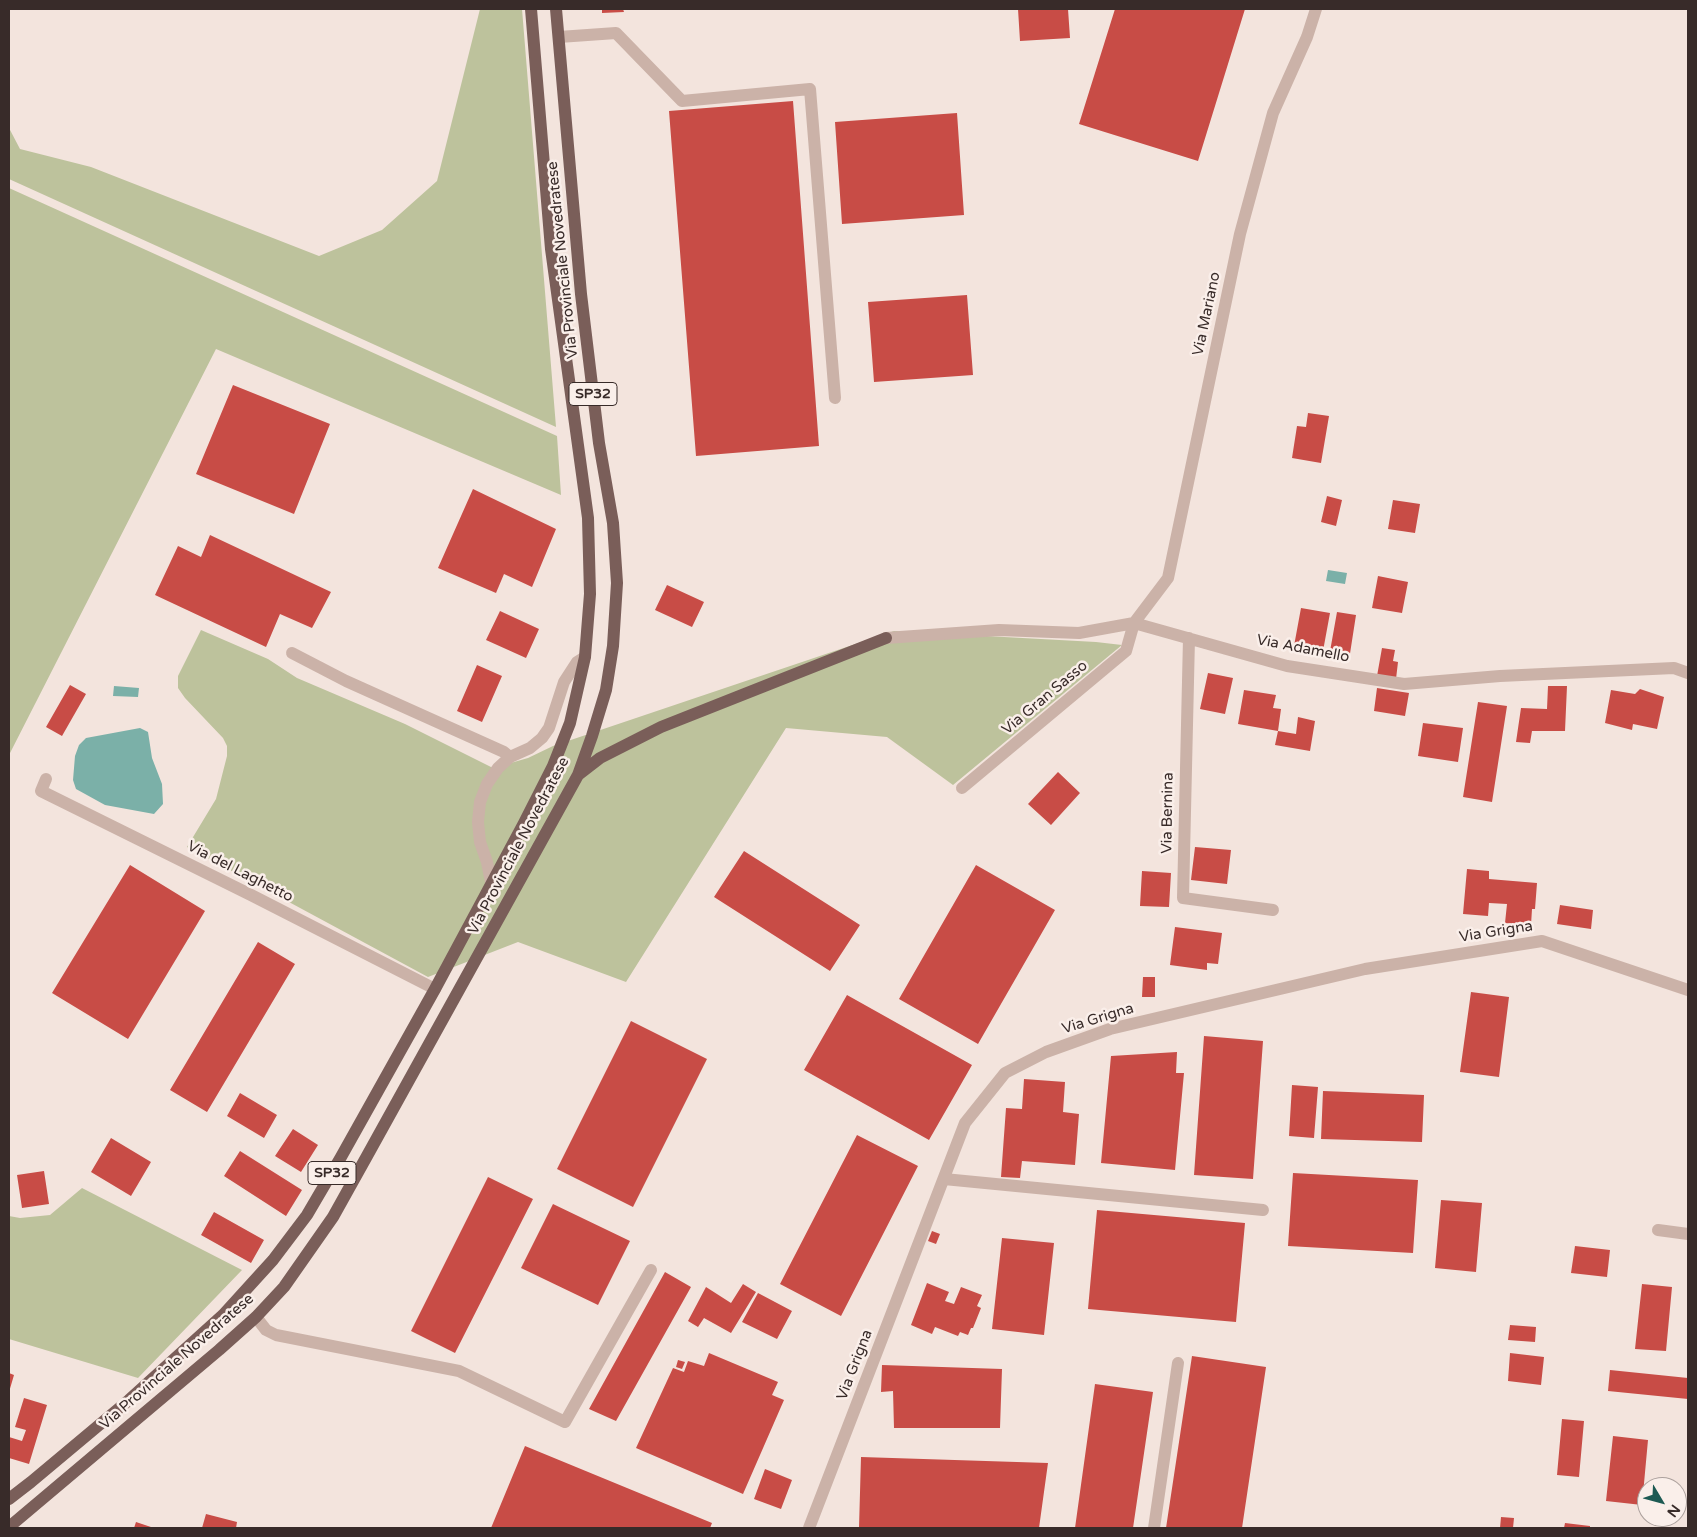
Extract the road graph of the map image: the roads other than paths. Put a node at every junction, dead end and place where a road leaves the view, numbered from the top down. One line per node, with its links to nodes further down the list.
1 (531, 9): 10 (main road, Via Provinciale Novedratese / SP32)
2 (556, 9): 4 (main road, Via Provinciale Novedratese / SP32)
3 (1316, 9): 6 (street, Via Mariano)
4 (559, 37): 5 (street); 13 (main road, Via Provinciale Novedratese / SP32)
5 (834, 398)
6 (1134, 623): 7 (street, Via Adamello); 8 (street, Via Adamello); 15 (street, Via Gran Sasso)
7 (886, 638): 13 (main road)
8 (1188, 638): 11 (street, Via Adamello); 17 (street, Via Bernina)
9 (292, 653): 12 (street)
10 (585, 657): 12 (street, Via Provinciale Novedratese); 16 (main road, Via Provinciale Novedratese / SP32)
11 (1688, 673)
12 (510, 757): 16 (street, Via Provinciale Novedratese)
13 (578, 775): 25 (main road, Via Provinciale Novedratese / SP32)
14 (46, 779): 18 (street, Via del Laghetto)
15 (962, 788)
16 (492, 882): 18 (main road, Via Provinciale Novedratese / SP32)
17 (1273, 910)
18 (435, 989): 27 (main road, Via Provinciale Novedratese / SP32)
19 (1688, 990): 20 (street, Via Grigna)
20 (944, 1179): 21 (street); 29 (street, Via Grigna)
21 (1263, 1210)
22 (1658, 1230): 23 (street)
23 (1688, 1234)
24 (651, 1270): 25 (street)
25 (256, 1317): 28 (main road, Via Provinciale Novedratese / SP32)
26 (1178, 1363): 30 (street)
27 (9, 1498)
28 (9, 1527)
29 (809, 1528)
30 (1154, 1528)

